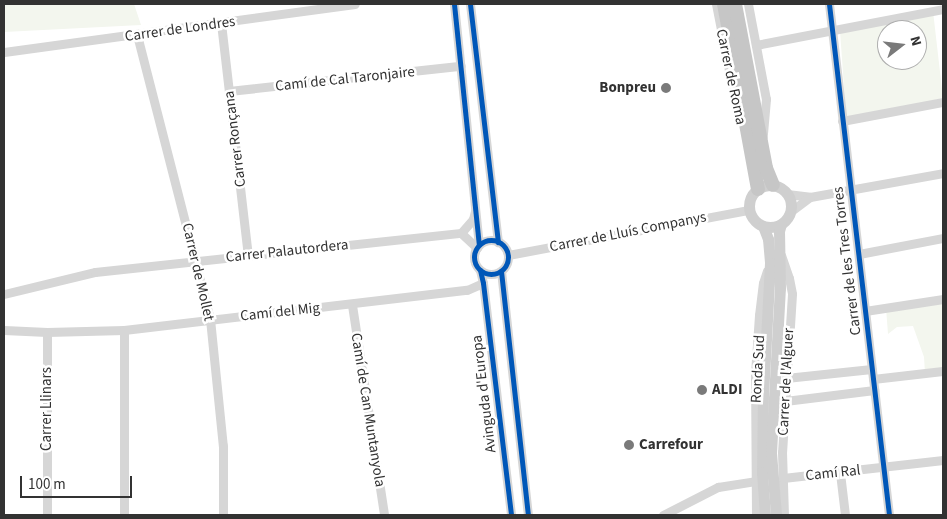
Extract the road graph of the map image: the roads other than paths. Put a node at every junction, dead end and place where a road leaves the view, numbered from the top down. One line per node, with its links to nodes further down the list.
1 (356, 4): 10 (street, Carrer de Londres)
2 (454, 4): 3 (street); 15 (street)
3 (468, 4): 33 (street)
4 (716, 4): 19 (street, Carrer de Roma)
5 (724, 4): 19 (highway)
6 (735, 4): 19 (highway)
7 (748, 4): 13 (street)
8 (829, 4): 11 (street, Carrer de les Tres Torres)
9 (943, 9): 11 (street)
10 (221, 23): 12 (street, Carrer de Londres); 16 (street, Carrer Ronçana)
11 (832, 31): 13 (street); 18 (street, Carrer de les Tres Torres)
12 (137, 35): 14 (street, Carrer de Londres); 39 (street, Carrer de Mollet)
13 (756, 45): 19 (street)
14 (4, 52)
15 (461, 66): 16 (street, Camí de Cal Taronjaire); 26 (street)
16 (229, 91): 37 (street, Carrer Ronçana)
17 (943, 102): 18 (street)
18 (842, 121): 23 (street, Carrer de les Tres Torres)
19 (757, 145): 21 (highway); 22 (highway)
20 (943, 173): 23 (street)
21 (773, 185): 22 (main road); 24 (main road)
22 (758, 188): 27 (main road)
23 (851, 190): 25 (street); 36 (street, Carrer de les Tres Torres)
24 (787, 194): 25 (street); 28 (main road)
25 (810, 197): 28 (street)
26 (476, 209): 31 (street); 34 (street)
27 (749, 210): 30 (main road); 38 (street, Carrer de Lluís Companys)
28 (790, 212): 29 (main road)
29 (781, 224): 30 (main road); 35 (main road, Ronda Sud)
30 (763, 226): 40 (main road, Ronda Sud)
31 (461, 233): 34 (street); 37 (street, Carrer Palautordera)
32 (943, 238): 36 (street)
33 (498, 242): 34 (street); 38 (street)
34 (478, 246): 41 (street)
35 (779, 251): 56 (street, Carrer de l'Alguer); 74 (main road, Ronda Sud)
36 (858, 254): 49 (street, Carrer de les Tres Torres)
37 (248, 255): 39 (street, Carrer Palautordera)
38 (508, 255): 42 (street)
39 (196, 261): 45 (street, Carrer Palautordera); 50 (street, Carrer de Mollet)
40 (770, 263): 64 (street); 73 (main road, Ronda Sud)
41 (480, 270): 42 (street); 43 (street, Avinguda d'Europa)
42 (501, 271): 70 (street, Avinguda d'Europa)
43 (483, 282): 44 (street, Camí del Mig); 48 (street, Avinguda d'Europa)
44 (467, 290): 47 (street, Camí del Mig); 48 (street)
45 (4, 294)
46 (943, 299): 49 (street)
47 (352, 305): 50 (street, Camí del Mig); 68 (street, Camí de Can Muntanyola)
48 (486, 306): 69 (street, Avinguda d'Europa)
49 (865, 311): 54 (street, Carrer de les Tres Torres)
50 (210, 319): 52 (street, Camí del Mig); 67 (street, Carrer de Mollet)
51 (4, 330): 53 (street, Camí del Mig)
52 (124, 330): 53 (street, Camí del Mig); 66 (street)
53 (47, 332): 65 (street, Carrer Llinars)
54 (872, 368): 56 (street); 57 (street, Carrer de les Tres Torres)
55 (943, 371): 57 (street)
56 (786, 378): 59 (street, Carrer de l'Alguer)
57 (873, 379): 58 (street, Carrer de les Tres Torres)
58 (874, 390): 59 (street); 61 (street, Carrer de les Tres Torres)
59 (785, 401): 63 (street, Carrer de l'Alguer)
60 (943, 460): 61 (street, Camí Ral)
61 (883, 467): 62 (street, Camí Ral); 77 (street, Carrer de les Tres Torres)
62 (840, 472): 63 (street, Camí Ral); 76 (street)
63 (782, 478): 75 (street, Carrer de l'Alguer)
64 (754, 481): 71 (street); 72 (street)
65 (47, 515)
66 (124, 515)
67 (223, 515)
68 (384, 515)
69 (511, 515)
70 (528, 515)
71 (663, 515)
72 (756, 515)
73 (764, 515)
74 (776, 515)
75 (784, 515)
76 (845, 515)
77 (889, 515)

